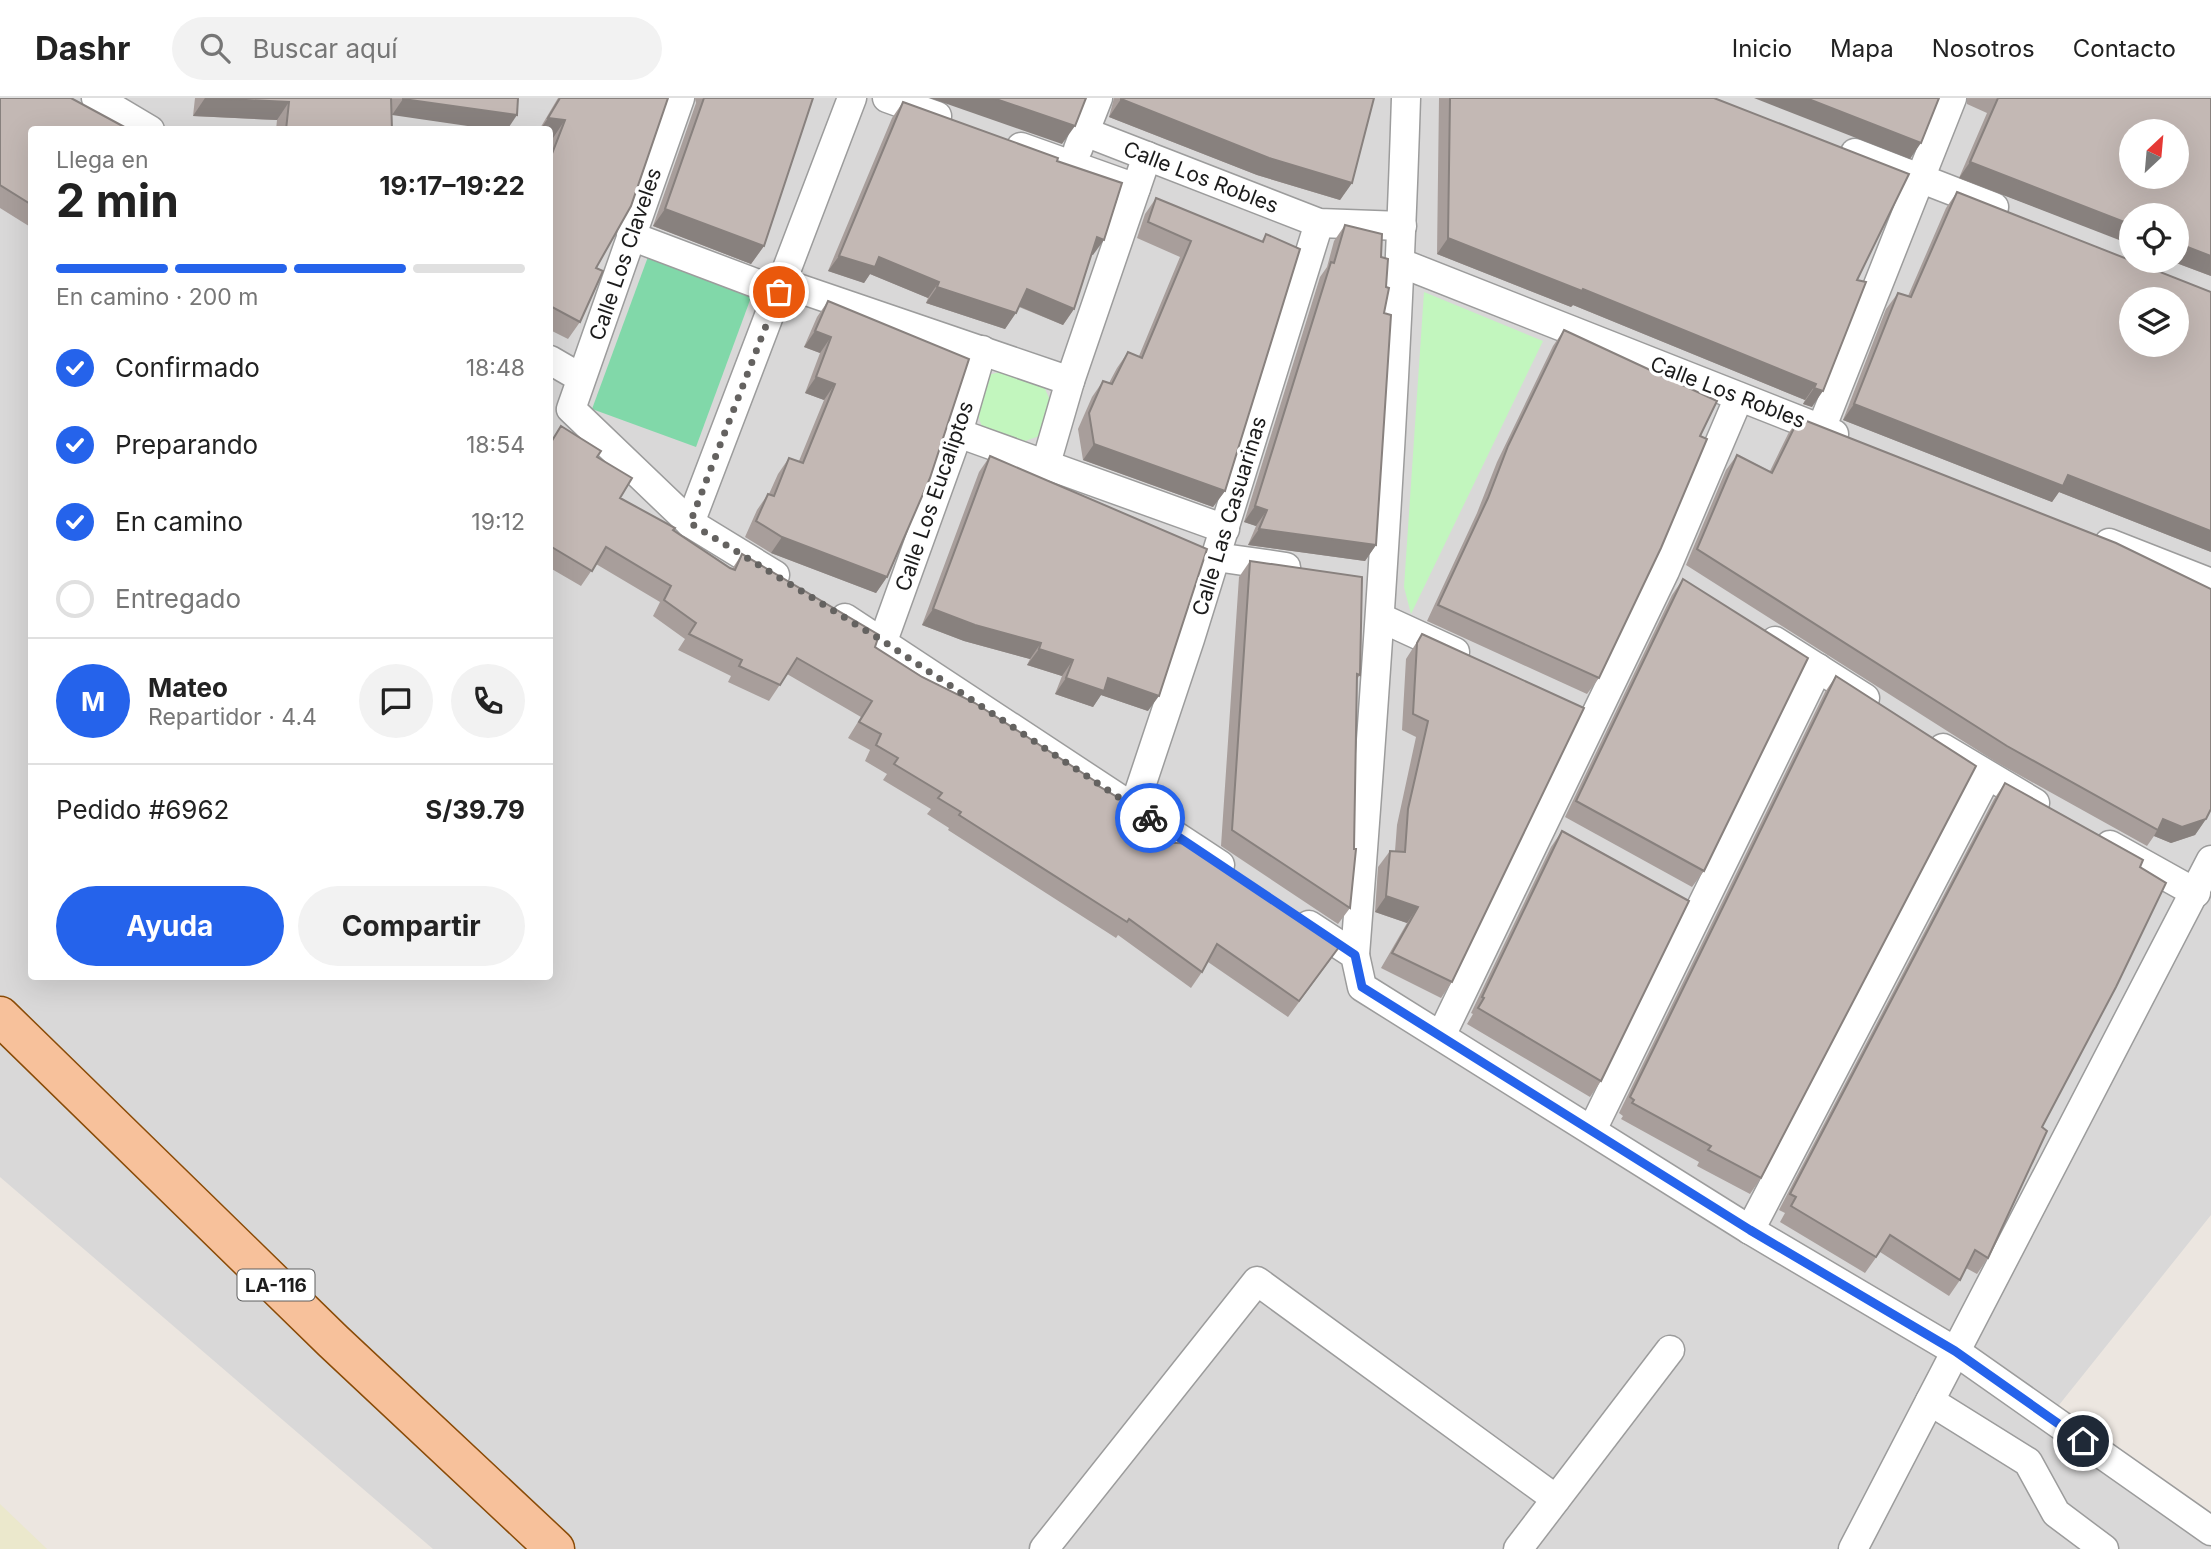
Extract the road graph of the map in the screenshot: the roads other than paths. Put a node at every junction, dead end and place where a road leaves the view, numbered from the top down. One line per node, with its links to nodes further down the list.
1 (96, 98): 9 (street)
2 (680, 98): 20 (street, Calle Los Claveles)
3 (852, 98): 22 (street)
4 (887, 98): 8 (street)
5 (1098, 98): 10 (street)
6 (1406, 98): 19 (street)
7 (1952, 98): 15 (street)
8 (961, 125)
9 (143, 126)
10 (1085, 132): 13 (street, Calle Los Robles); 14 (street)
11 (998, 138): 14 (street, Calle Los Robles)
12 (1832, 145): 15 (street)
13 (1147, 156): 16 (street); 18 (street, Calle Los Robles)
14 (1072, 165): 16 (street, Calle Los Robles)
15 (1919, 178): 17 (street); 28 (street)
16 (1136, 188): 26 (street)
17 (2021, 218)
18 (1319, 223): 19 (street, Calle Los Robles); 33 (street, Calle Las Casuarinas)
19 (1402, 226): 21 (street)
20 (631, 236): 22 (street); 25 (street, Calle Los Claveles)
21 (1401, 263): 27 (street, Calle Los Robles); 42 (street)
22 (781, 287): 23 (street); 32 (street)
23 (982, 350): 26 (street); 29 (street, Calle Los Eucaliptos)
24 (553, 362): 25 (street)
25 (581, 378): 32 (street, Calle Los Claveles)
26 (1070, 380): 31 (street)
27 (1739, 397): 28 (street, Calle Los Robles); 37 (street)
28 (1821, 429): 30 (street, Calle Los Robles)
29 (958, 433): 31 (street); 44 (street, Calle Los Eucaliptos)
30 (1860, 444)
31 (1045, 467): 33 (street)
32 (690, 523): 39 (street)
33 (1225, 529): 35 (street, Calle Las Casuarinas)
34 (2081, 532): 38 (street)
35 (1216, 557): 36 (street); 50 (street, Calle Las Casuarinas)
36 (1318, 571)
37 (1665, 571): 40 (street); 59 (street)
38 (2211, 583)
39 (792, 585)
40 (1689, 586)
41 (827, 606): 44 (street)
42 (1381, 618): 45 (street); 57 (street)
43 (1747, 623): 46 (street)
44 (883, 641): 50 (street)
45 (1481, 664)
46 (1818, 668): 47 (street); 60 (street)
47 (1885, 711)
48 (1919, 733): 49 (street)
49 (1987, 776): 51 (street); 61 (street)
50 (1134, 807): 54 (street)
51 (2056, 815)
52 (2091, 835): 55 (street)
53 (2211, 860): 55 (street)
54 (1238, 877)
55 (2196, 893): 63 (street)
56 (1285, 908): 57 (street)
57 (1355, 955): 59 (street)
58 (0, 1016): 67 (main road, LA-116)
59 (1441, 1036): 60 (street)
60 (1592, 1130): 61 (street)
61 (1750, 1230): 63 (street)
62 (1670, 1350): 65 (street)
63 (1955, 1351): 64 (street); 66 (street)
64 (1930, 1401): 70 (street); 71 (street)
65 (1556, 1499): 68 (street); 69 (street)
66 (2211, 1531)
67 (555, 1549)
68 (1045, 1549)
69 (1518, 1549)
70 (1853, 1549)
71 (2104, 1549)

